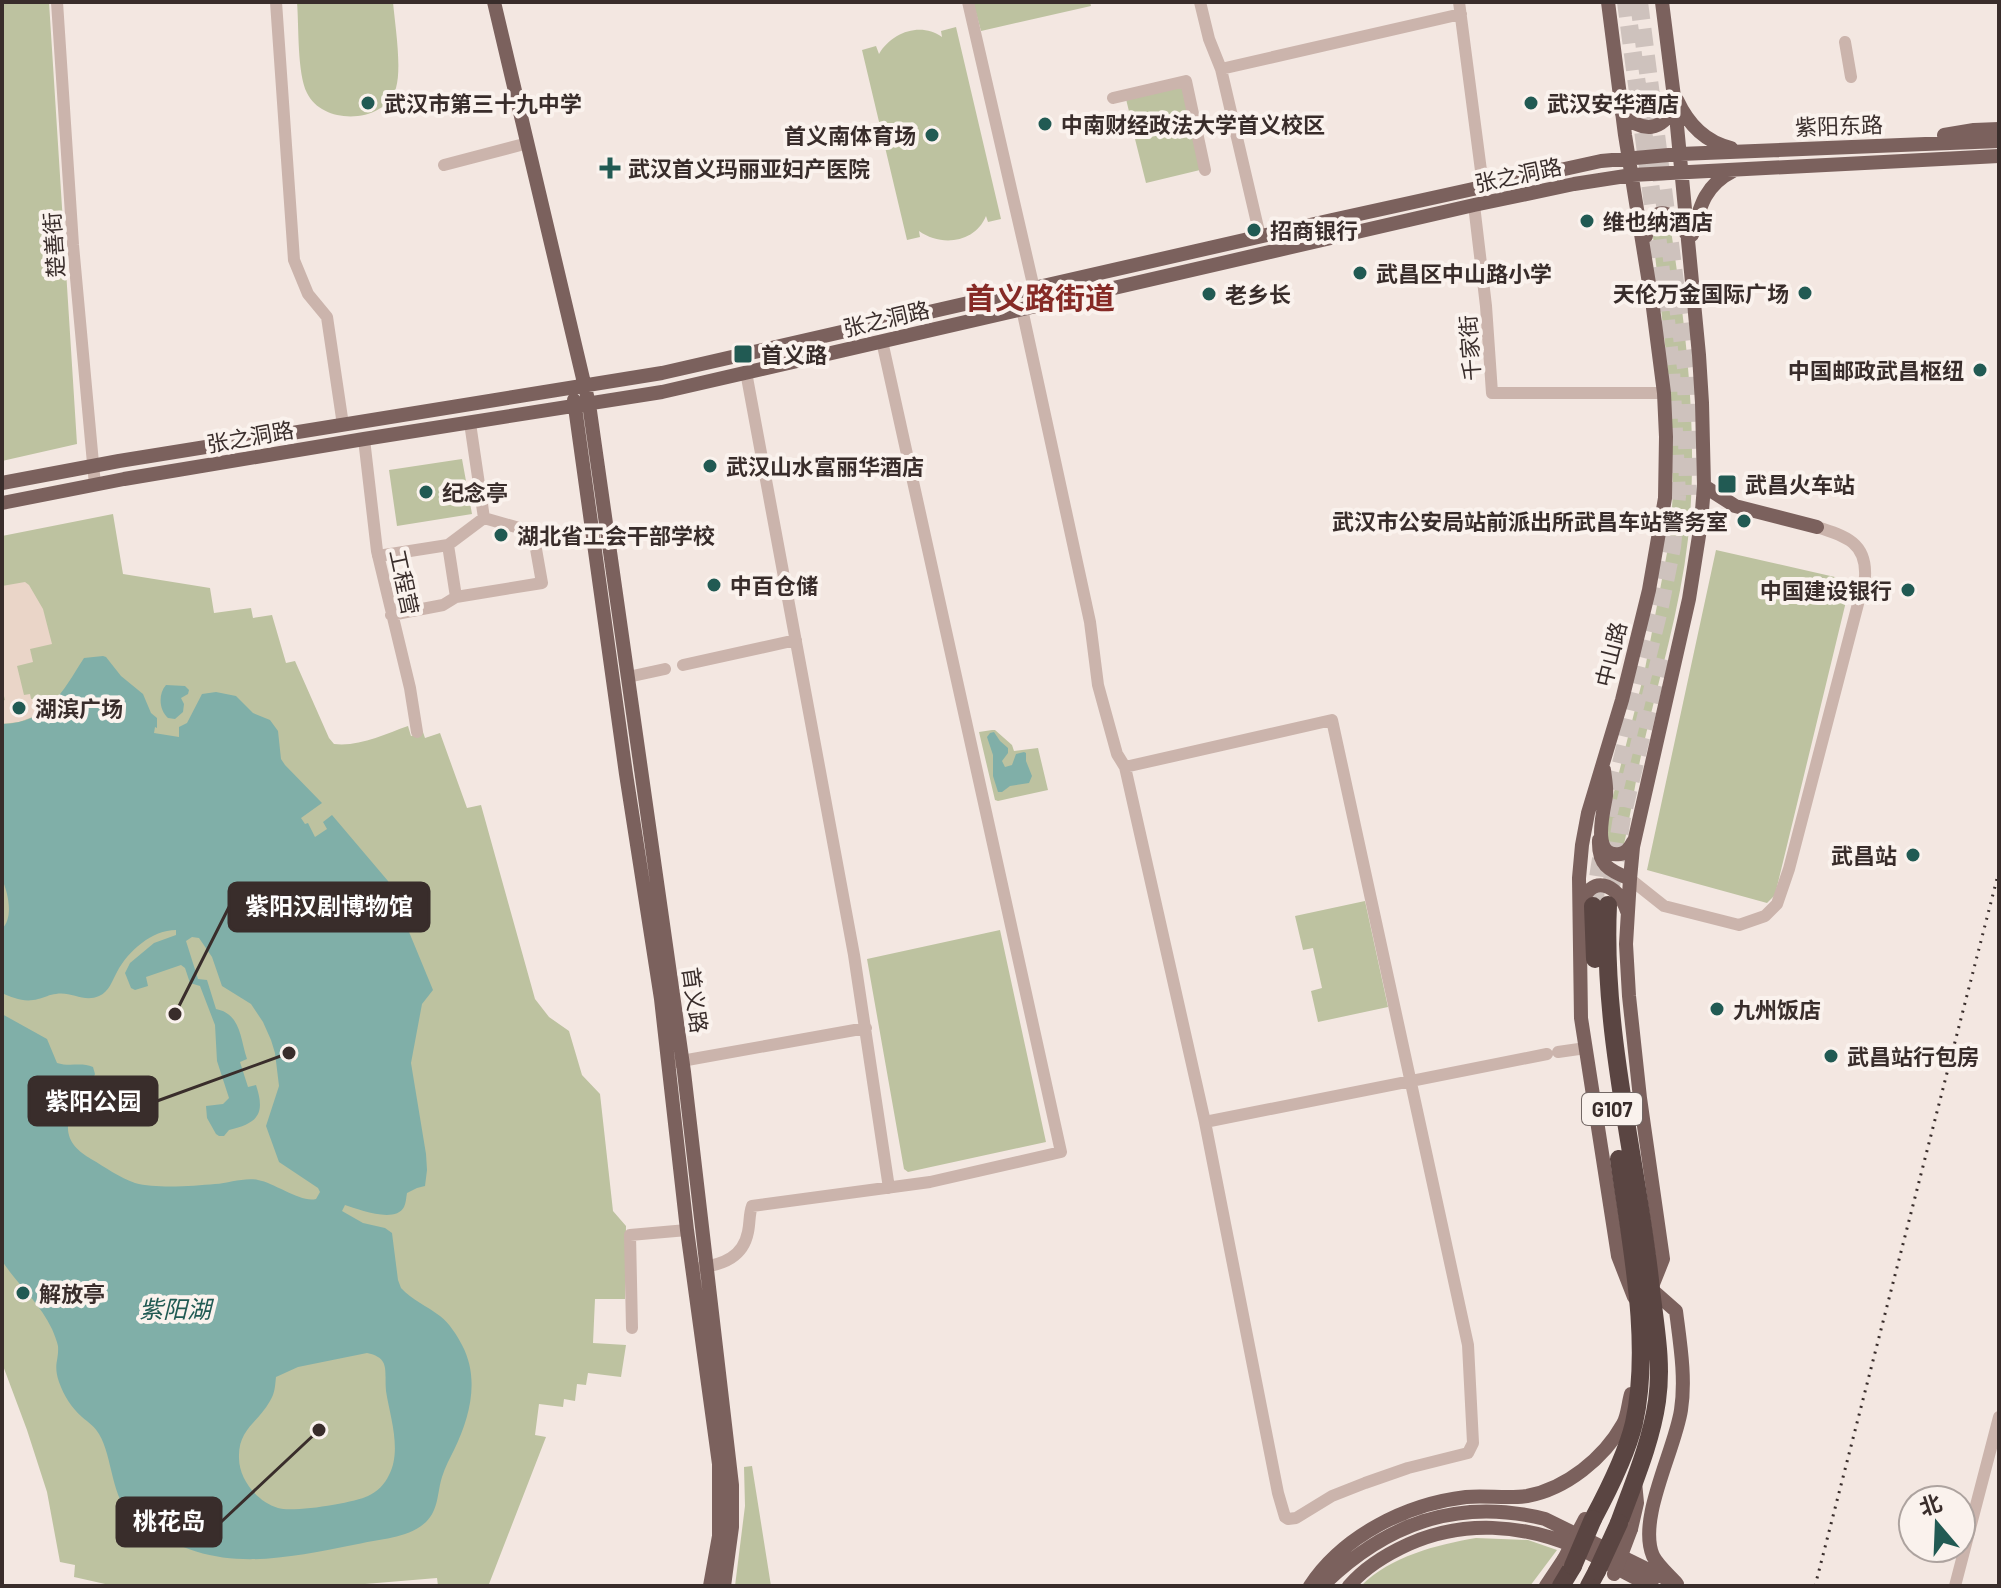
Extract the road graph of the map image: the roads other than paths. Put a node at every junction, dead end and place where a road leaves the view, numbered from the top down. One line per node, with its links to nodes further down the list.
1 (57, 2): 44 (street, 楚善街)
2 (276, 2): 42 (street)
3 (494, 2): 16 (main road, 首义路)
4 (968, 2): 33 (street)
5 (1200, 2): 10 (street)
6 (1608, 2): 14 (main road, 中山路)
7 (1662, 2): 13 (main road)
8 (1460, 8): 10 (street); 28 (street)
9 (1845, 42): 11 (street)
10 (1221, 69): 30 (street)
11 (1851, 77)
12 (1113, 98): 24 (street)
13 (1674, 98): 14 (main road); 17 (main road); 18 (main road)
14 (1622, 114): 20 (main road, 中山路)
15 (1996, 131): 17 (main road, 紫阳东路)
16 (528, 143): 22 (street); 38 (main road, 首义路)
17 (1747, 151): 18 (main road, 紫阳东路)
18 (1680, 154): 20 (main road, 张之洞路); 26 (main road)
19 (1999, 156): 21 (main road, 紫阳东路)
20 (1629, 157): 27 (main road, 中山路); 28 (main road, 张之洞路)
21 (1893, 162): 23 (main road); 25 (main road, 紫阳东路)
22 (444, 165)
23 (1999, 166)
24 (1205, 170)
25 (1735, 170): 26 (main road, 紫阳东路); 31 (main road)
26 (1682, 172): 27 (main road, 张之洞路); 31 (main road)
27 (1632, 175): 29 (main road, 张之洞路); 32 (main road, 中山路)
28 (1483, 186): 30 (main road, 张之洞路)
29 (1474, 205): 34 (main road, 张之洞路); 39 (street, 千家街)
30 (1260, 236): 33 (main road, 张之洞路)
31 (1688, 242): 32 (main road); 47 (main road)
32 (1645, 250): 39 (main road, 中山路)
33 (1034, 289): 34 (street); 38 (main road, 张之洞路)
34 (1038, 306): 35 (main road, 张之洞路)
35 (1022, 309): 36 (main road, 张之洞路); 61 (street)
36 (882, 341): 37 (main road, 张之洞路); 72 (street)
37 (746, 372): 40 (main road, 张之洞路); 55 (street)
38 (580, 386): 40 (main road, 首义路); 42 (main road, 张之洞路)
39 (1664, 393): 60 (main road, 中山路)
40 (582, 406): 41 (main road, 张之洞路); 58 (main road, 首义路); 69 (main road, 首义路)
41 (470, 423): 43 (main road, 张之洞路); 49 (street)
42 (343, 425): 44 (main road, 张之洞路)
43 (364, 439): 46 (main road, 张之洞路); 52 (street, 工程营)
44 (92, 466): 45 (main road, 张之洞路); 46 (street, 楚善街)
45 (2, 483)
46 (95, 485): 48 (main road, 张之洞路)
47 (1704, 486): 50 (main road); 63 (main road)
48 (2, 503)
49 (484, 518): 51 (street); 53 (street)
50 (1817, 527): 64 (street)
51 (448, 545): 52 (street); 53 (street)
52 (378, 556): 54 (street, 工程营)
53 (456, 597): 54 (street)
54 (391, 615): 59 (street, 工程营)
55 (796, 641): 56 (street); 67 (street)
56 (683, 667)
57 (666, 671): 58 (street)
58 (628, 679): 69 (main road, 首义路)
59 (417, 732)
60 (1603, 762): 62 (main road); 65 (main road, 中山路)
61 (1125, 767): 70 (street); 71 (street)
62 (1600, 827): 63 (main road); 64 (main road)
63 (1634, 840): 64 (main road)
64 (1630, 879): 66 (main road)
65 (1594, 907): 66 (main road); 68 (main road, 中山路); 75 (highway, G107); 76 (highway, G107)
66 (1628, 915): 75 (main road)
67 (865, 1024): 69 (street); 72 (street)
68 (1586, 1048): 70 (street); 76 (main road, 中山路)
69 (675, 1058): 73 (main road, 首义路); 74 (main road, 首义路)
70 (1411, 1081): 71 (street); 71 (street)
71 (1205, 1122)
72 (889, 1188): 74 (street)
73 (687, 1230): 74 (main road, 首义路); 77 (street)
74 (700, 1268): 83 (main road, 首义路); 84 (main road, 首义路)
75 (1651, 1289): 81 (highway, G107, bridge); 82 (main road)
76 (1639, 1311): 78 (highway, G107)
77 (632, 1328)
78 (1641, 1372): 80 (highway, G107); 85 (main road)
79 (1999, 1417): 91 (street)
80 (1590, 1517): 88 (main road, bridge); 89 (highway, bridge)
81 (1602, 1579)
82 (1679, 1585): 86 (main road)
83 (710, 1586)
84 (724, 1586)
85 (1310, 1586)
86 (1322, 1586)
87 (1349, 1586): 90 (main road)
88 (1546, 1586)
89 (1561, 1586)
90 (1652, 1586)
91 (1955, 1586)

